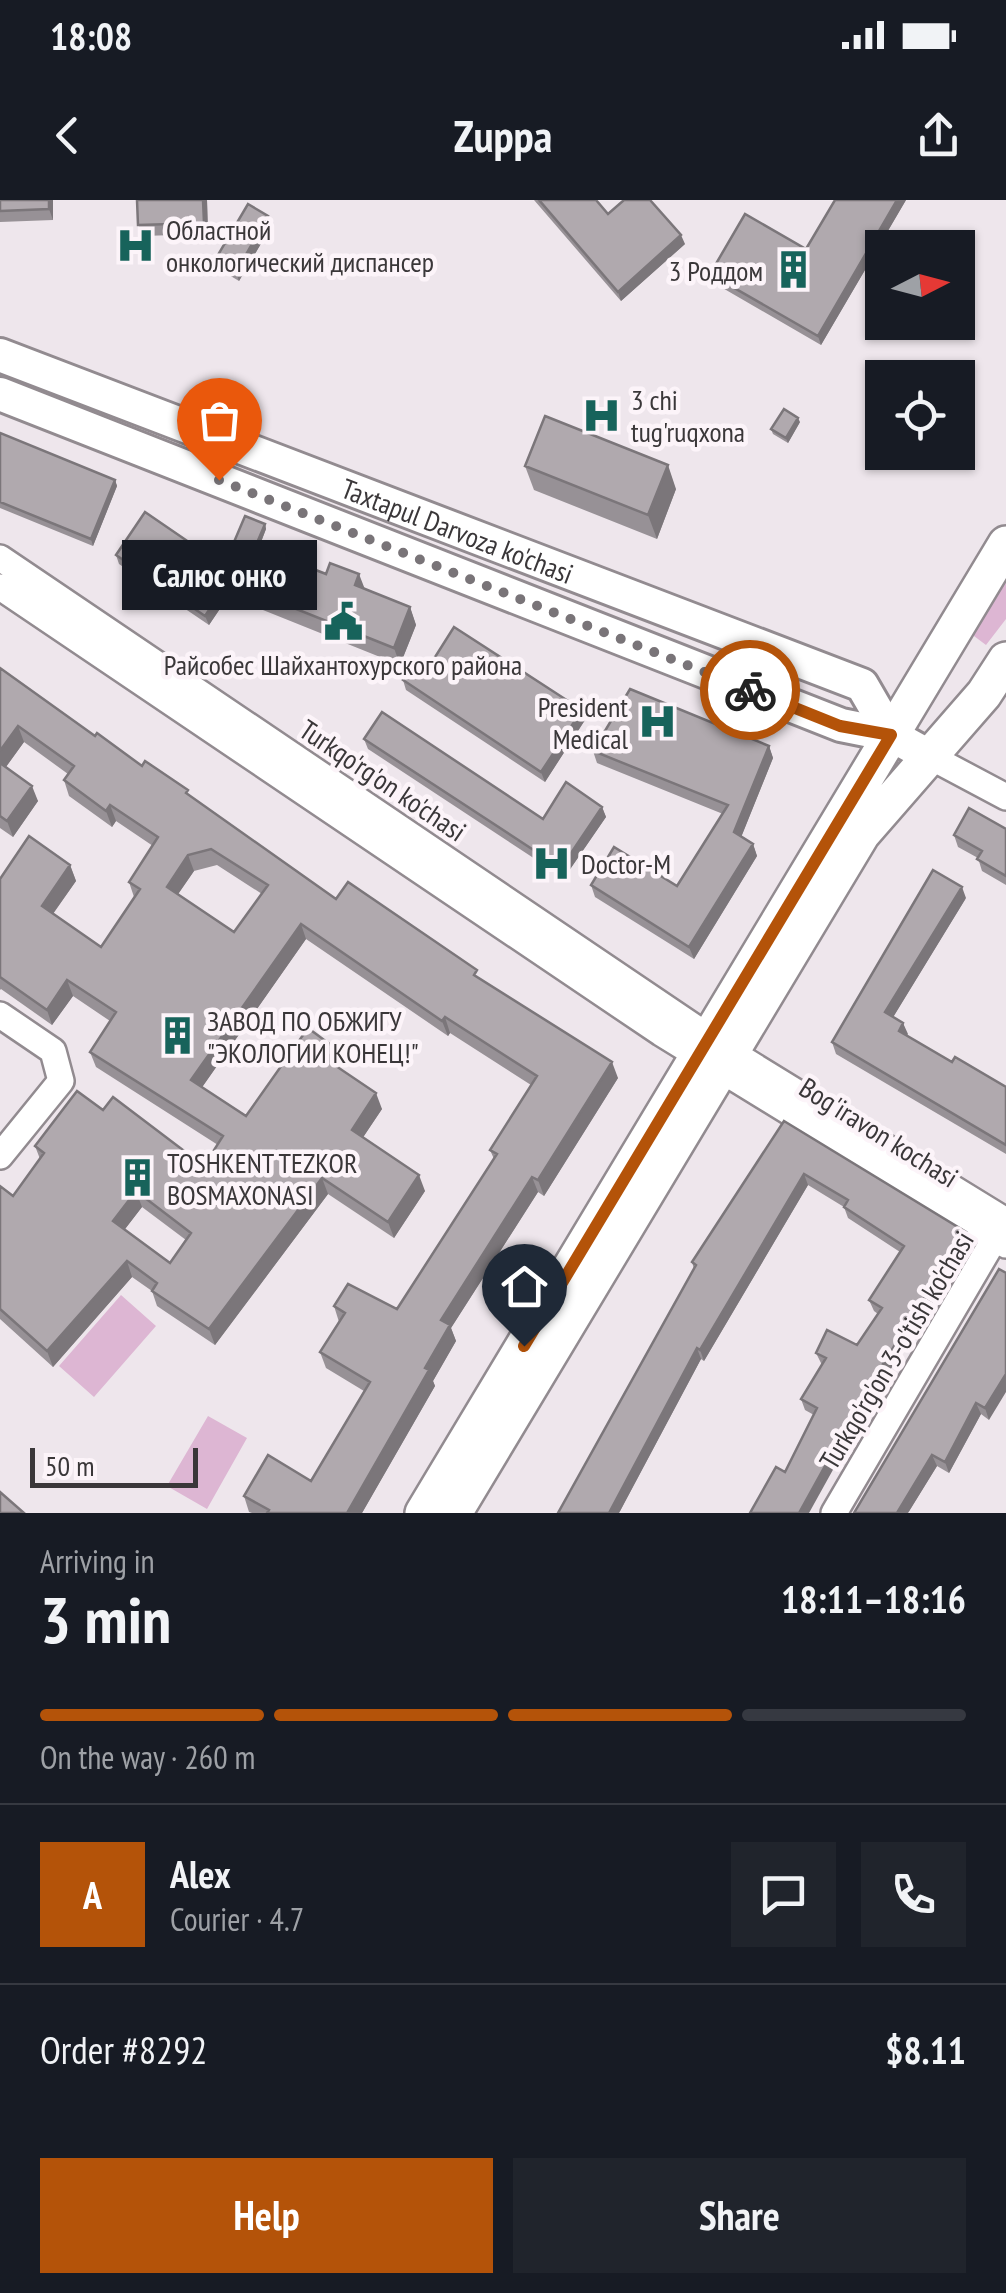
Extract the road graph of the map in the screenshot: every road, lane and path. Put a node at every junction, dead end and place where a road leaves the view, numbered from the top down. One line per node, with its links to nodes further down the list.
1 (0, 356): 7 (main road, Taxtapul Darvoza ko'chasi)
2 (0, 394): 7 (main road, Taxtapul Darvoza ko'chasi)
3 (1006, 544): 7 (highway)
4 (0, 558): 11 (street, Turkqo'rg'on ko'chasi)
5 (0, 586): 11 (street, Turkqo'rg'on ko'chasi)
6 (1006, 660): 8 (highway)
7 (891, 735): 8 (main road, Taxtapul Darvoza ko'chasi); 11 (highway)
8 (929, 756): 9 (street, Taxtapul Darvoza ko'chasi); 11 (highway)
9 (1006, 797)
10 (0, 1014): 12 (street)
11 (714, 1054): 13 (street, Bog'iravon kochasi); 14 (highway); 15 (highway)
12 (0, 1156)
13 (1004, 1229): 16 (street, Turkqo'rg'on 3-o'tish ko'chasi)
14 (423, 1513)
15 (454, 1513)
16 (834, 1513)

